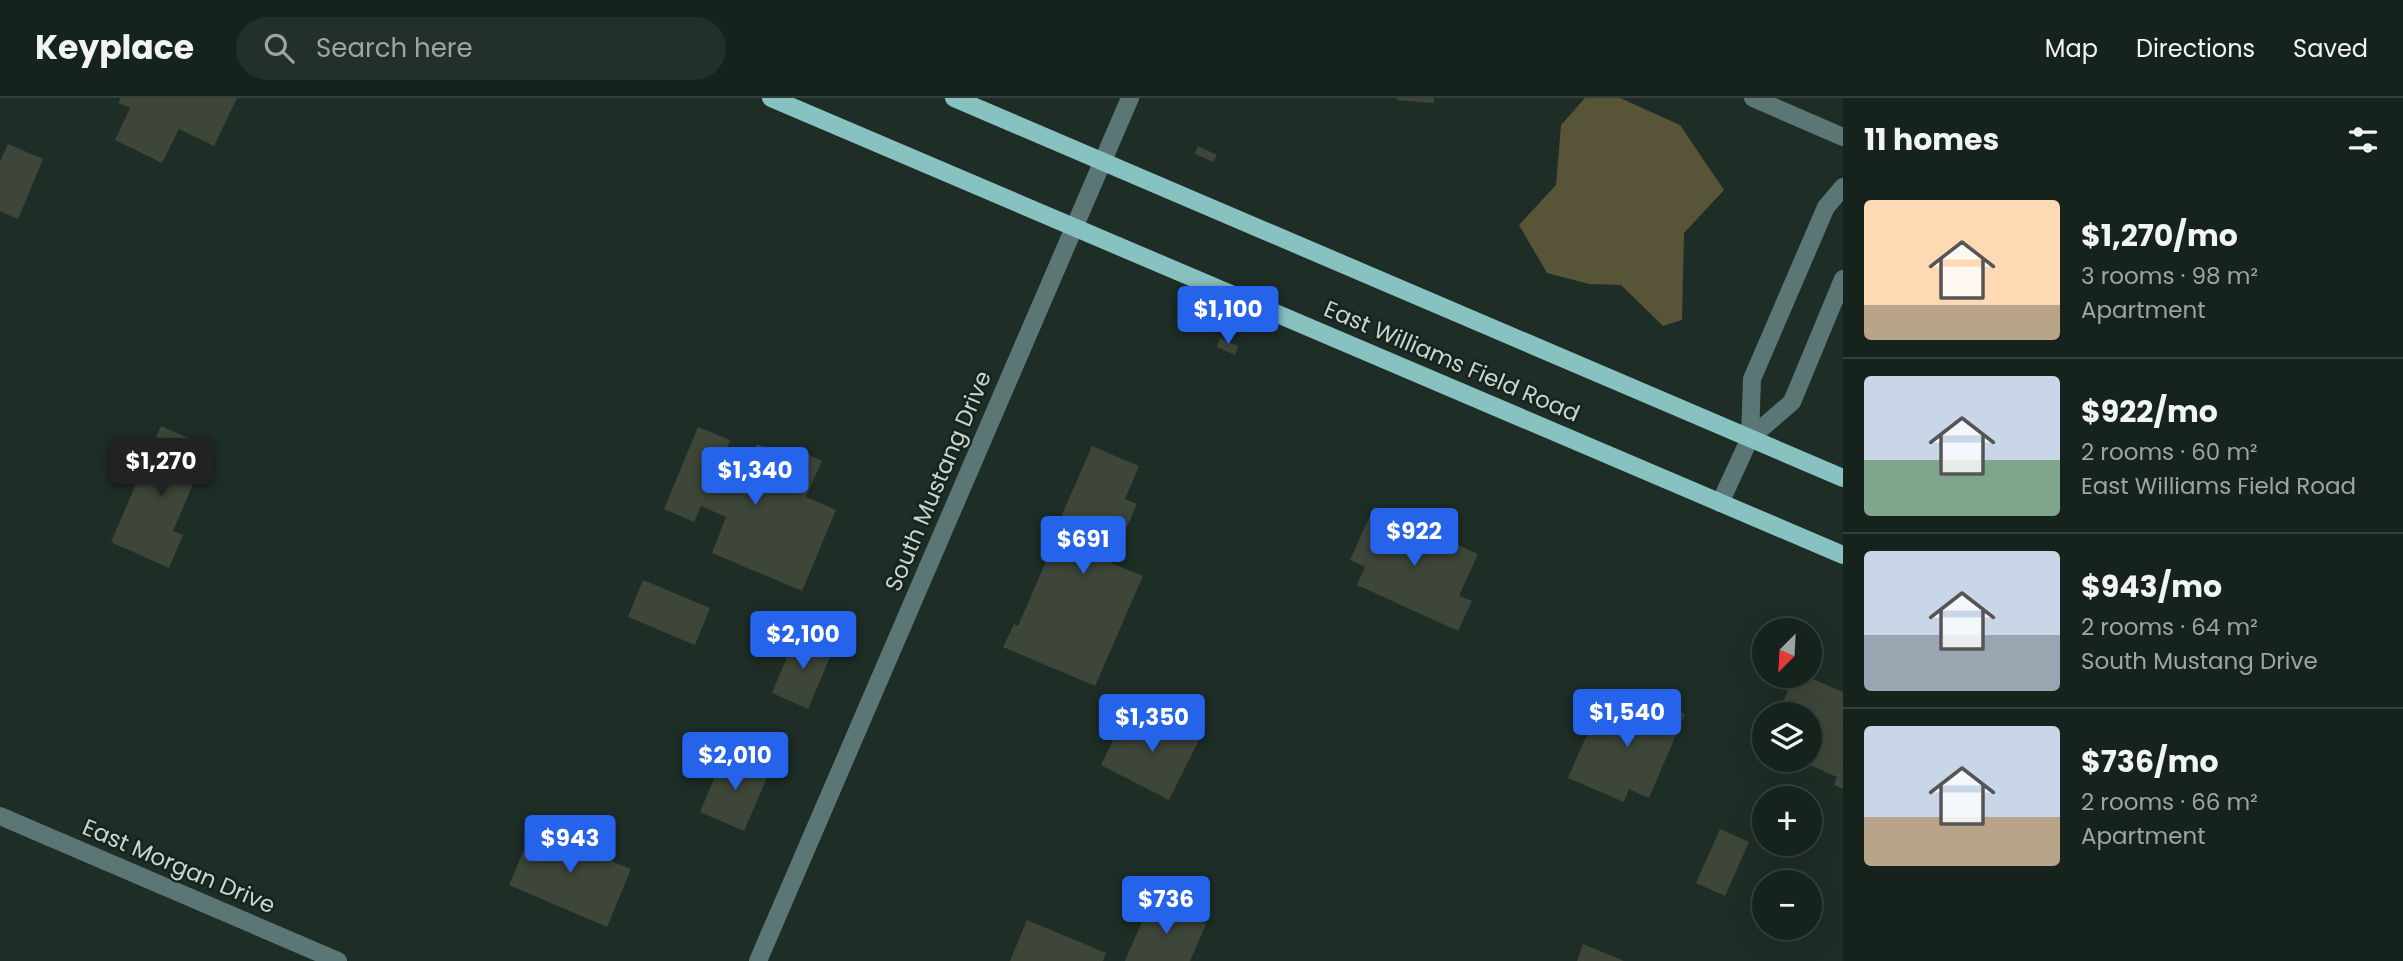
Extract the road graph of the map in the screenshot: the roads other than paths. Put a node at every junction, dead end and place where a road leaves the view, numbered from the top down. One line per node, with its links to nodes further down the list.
1 (771, 98): 8 (main road, East Williams Field Road)
2 (954, 98): 6 (main road, East Williams Field Road)
3 (1130, 98): 6 (street, South Mustang Drive)
4 (1753, 98): 5 (street)
5 (1843, 137)
6 (1102, 162): 8 (street, South Mustang Drive); 10 (main road, East Williams Field Road)
7 (1843, 187): 10 (street)
8 (1074, 228): 12 (main road, East Williams Field Road); 16 (street, South Mustang Drive)
9 (1843, 279): 10 (street)
10 (1750, 438): 11 (main road, East Williams Field Road); 12 (street)
11 (1843, 478)
12 (1720, 503): 13 (main road, East Williams Field Road)
13 (1843, 555)
14 (0, 816): 15 (street, East Morgan Drive)
15 (338, 961)
16 (758, 961)

